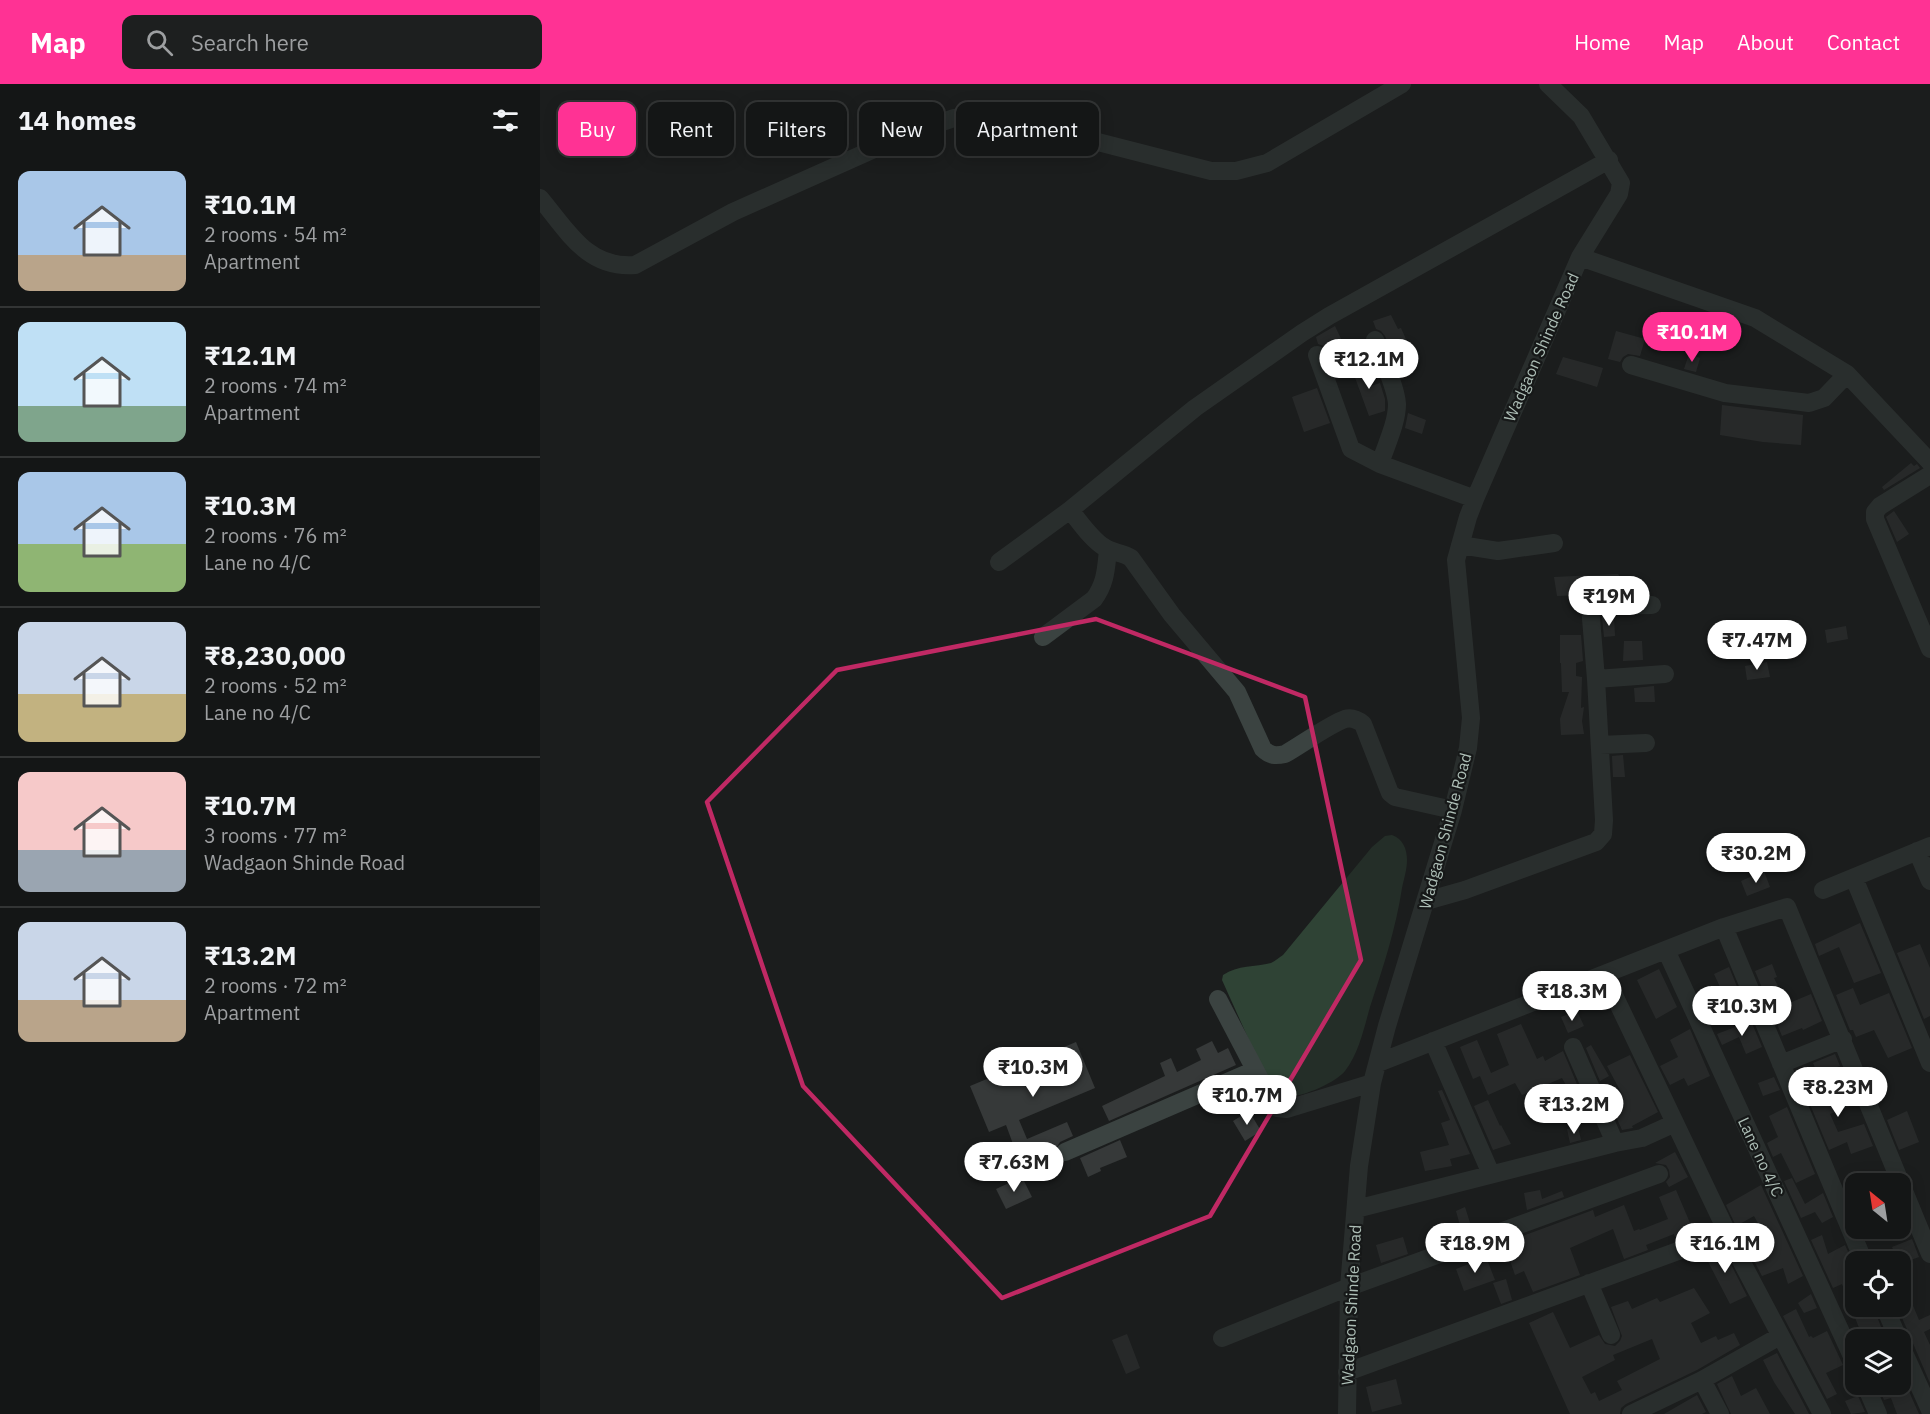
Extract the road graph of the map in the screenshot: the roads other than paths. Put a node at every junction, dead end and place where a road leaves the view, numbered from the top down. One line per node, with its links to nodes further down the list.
1 (1402, 84): 4 (street)
2 (1548, 84): 3 (street, Wadgaon Shinde Road)
3 (1609, 160): 5 (street, Wadgaon Shinde Road); 14 (street)
4 (540, 198)
5 (1580, 257): 9 (street); 13 (street, Wadgaon Shinde Road)
6 (1376, 340): 11 (street)
7 (1317, 355): 11 (street)
8 (1631, 365): 9 (street)
9 (1848, 374): 10 (street)
10 (1930, 462)
11 (1380, 464): 13 (street)
12 (1930, 476): 21 (street)
13 (1475, 498): 16 (street, Wadgaon Shinde Road)
14 (1070, 510): 17 (street); 18 (street)
15 (1554, 543): 16 (street)
16 (1460, 545): 26 (street, Wadgaon Shinde Road)
17 (1108, 550): 20 (street); 26 (street)
18 (999, 562)
19 (1652, 605): 23 (street)
20 (1043, 637)
21 (1930, 649)
22 (1665, 674): 23 (street)
23 (1596, 679): 25 (street)
24 (1646, 743): 25 (street)
25 (1600, 745): 31 (street)
26 (1453, 810): 31 (street, Wadgaon Shinde Road)
27 (1924, 848): 28 (street); 29 (street)
28 (1854, 878): 30 (street); 40 (street)
29 (1930, 881)
30 (1823, 890)
31 (1426, 901): 39 (street, Wadgaon Shinde Road)
32 (1724, 927): 33 (street); 36 (street); 41 (street)
33 (1666, 950): 34 (street); 58 (street, Lane no 4/C)
34 (1604, 974): 37 (street); 44 (street)
35 (1218, 999): 42 (street)
36 (1843, 1039): 41 (street); 52 (street)
37 (1433, 1041): 39 (street); 48 (street)
38 (1573, 1047): 45 (street)
39 (1378, 1063): 43 (street, Wadgaon Shinde Road)
40 (1930, 1063)
41 (1781, 1064): 51 (street)
42 (1255, 1070): 43 (street); 46 (street)
43 (1372, 1083): 49 (street, Wadgaon Shinde Road)
44 (1675, 1123): 45 (street); 56 (street)
45 (1615, 1143): 48 (street)
46 (1065, 1152)
47 (1659, 1173): 54 (street)
48 (1491, 1174): 49 (street)
49 (1356, 1209): 54 (street, Wadgaon Shinde Road)
50 (1689, 1247): 53 (street)
51 (1859, 1251)
52 (1930, 1254)
53 (1589, 1283): 55 (street); 60 (street)
54 (1349, 1287): 57 (street); 60 (street, Wadgaon Shinde Road)
55 (1611, 1335)
56 (1780, 1336): 61 (street); 67 (street)
57 (1222, 1338)
58 (1845, 1341)
59 (1911, 1368): 63 (street)
60 (1347, 1371): 64 (street, Wadgaon Shinde Road)
61 (1702, 1380): 65 (street); 66 (street)
62 (1870, 1395): 68 (street)
63 (1930, 1410)
64 (1347, 1414)
65 (1631, 1414)
66 (1720, 1414)
67 (1822, 1414)
68 (1878, 1414)

